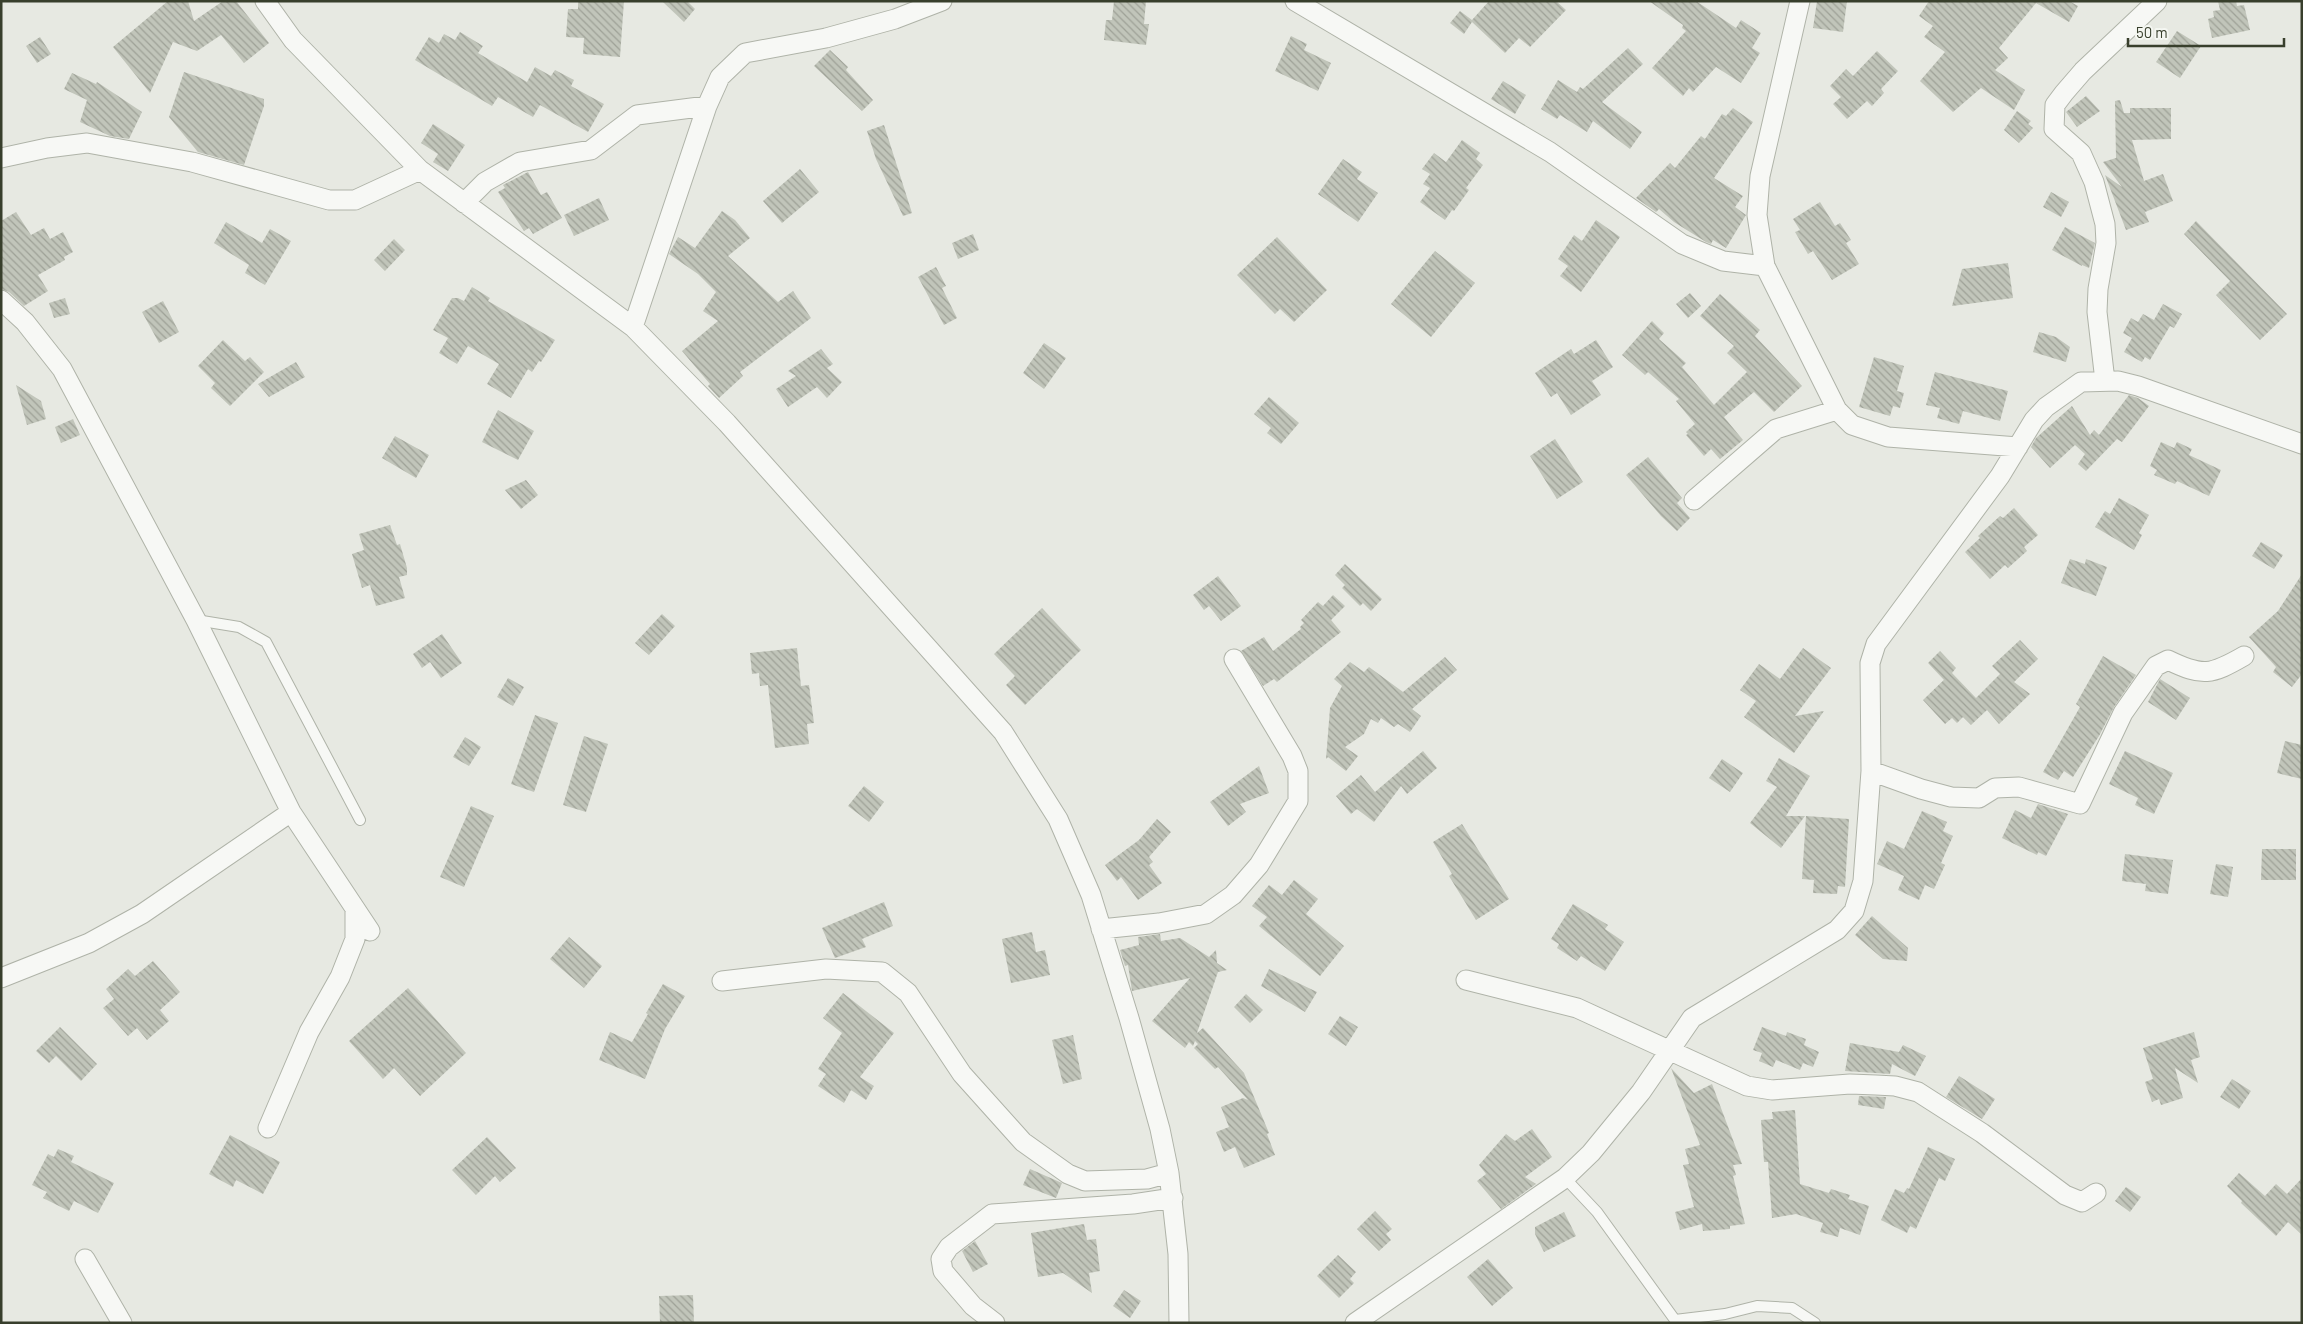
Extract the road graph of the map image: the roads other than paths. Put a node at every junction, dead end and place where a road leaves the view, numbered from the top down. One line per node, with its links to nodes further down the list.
1 (265, 1): 8 (street)
2 (942, 1): 6 (street)
3 (1295, 1): 10 (street)
4 (1800, 1): 10 (street)
5 (2157, 1): 13 (street)
6 (707, 106): 9 (street); 12 (street)
7 (1, 158): 8 (street)
8 (420, 170): 9 (street)
9 (464, 203): 12 (street)
10 (1765, 266): 14 (street)
11 (1, 300): 18 (street)
12 (633, 327): 25 (street)
13 (2104, 381): 15 (street); 16 (street)
14 (1837, 410): 16 (street); 17 (street)
15 (2302, 444)
16 (2018, 446): 21 (street)
17 (1694, 500)
18 (196, 620): 22 (street); 23 (lane)
19 (2244, 656): 21 (street)
20 (1234, 659): 25 (street)
21 (1871, 771): 30 (street)
22 (291, 812): 24 (street); 27 (street)
23 (360, 820)
24 (355, 910): 26 (street); 31 (street)
25 (1101, 929): 32 (street)
26 (370, 931)
27 (1, 978)
28 (1466, 980): 30 (street)
29 (722, 981): 32 (street)
30 (1669, 1052): 33 (street); 34 (street)
31 (268, 1128)
32 (1169, 1174): 35 (street)
33 (1566, 1178): 40 (street); 41 (lane)
34 (2096, 1192)
35 (1172, 1198): 38 (street); 39 (street)
36 (86, 1259): 37 (street)
37 (122, 1323)
38 (995, 1323)
39 (1179, 1323)
40 (1356, 1323)
41 (1815, 1323)

